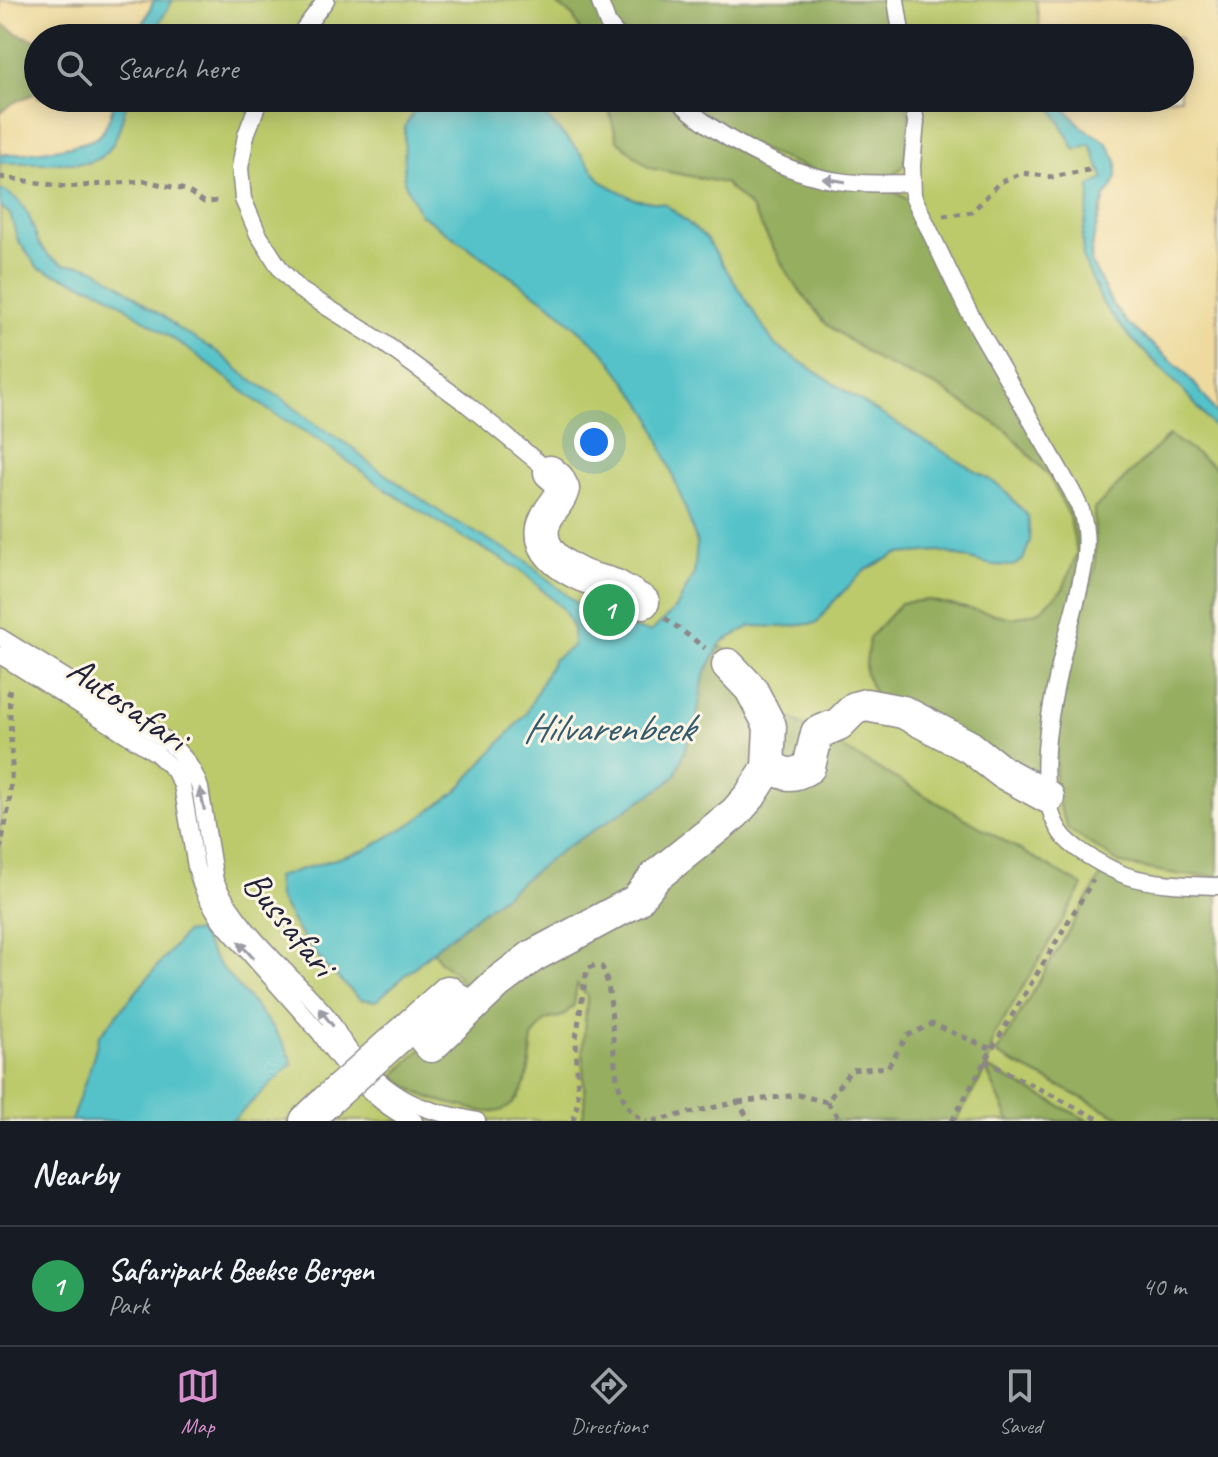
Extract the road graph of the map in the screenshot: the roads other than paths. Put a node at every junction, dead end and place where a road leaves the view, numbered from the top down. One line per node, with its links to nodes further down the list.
1 (326, 0): 4 (lane)
2 (599, 0): 5 (lane)
3 (896, 0): 6 (lane)
4 (308, 24)
5 (608, 24)
6 (900, 24)
7 (255, 112): 11 (lane)
8 (690, 112): 10 (lane, one-way to 8)
9 (914, 112): 10 (lane)
10 (912, 183): 17 (lane)
11 (550, 472): 12 (street)
12 (643, 602)
13 (0, 637): 21 (lane, Bussafari, one-way to 13)
14 (0, 655): 20 (lane, Autosafari, one-way to 14)
15 (728, 665): 16 (street)
16 (768, 765): 17 (street); 19 (street, bridge)
17 (1048, 797): 18 (lane)
18 (1218, 886)
19 (317, 1111)
20 (414, 1121)
21 (477, 1121)

